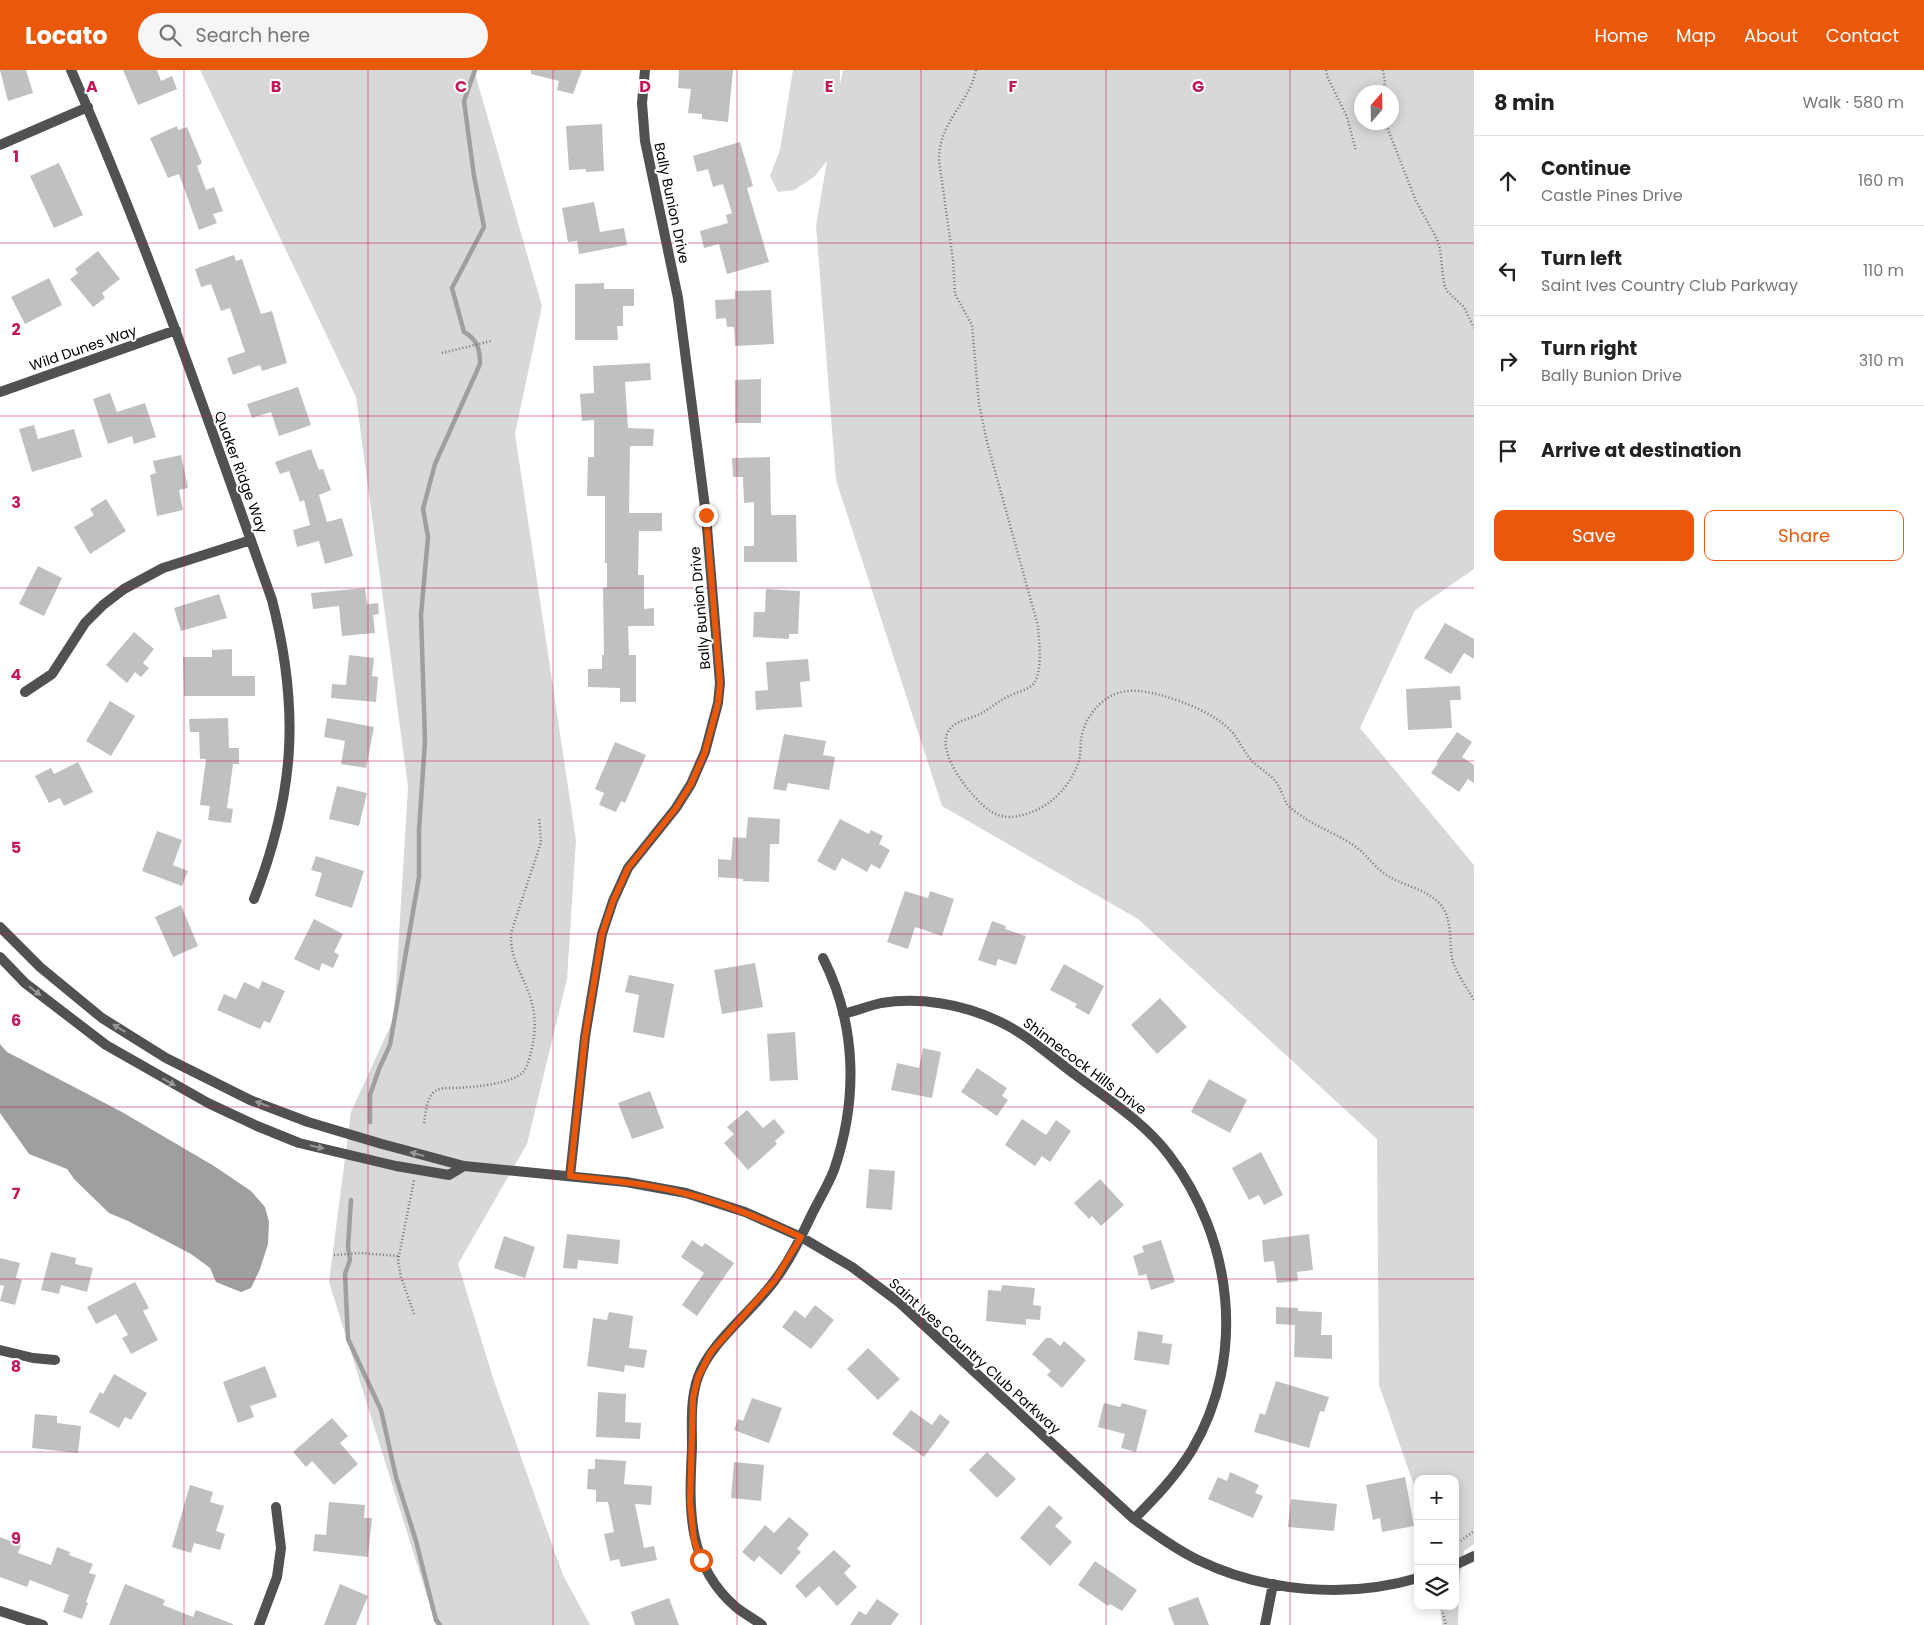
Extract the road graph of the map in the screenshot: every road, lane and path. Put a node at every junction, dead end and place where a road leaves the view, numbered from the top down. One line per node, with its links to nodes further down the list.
1 (71, 70): 7 (street, Quaker Ridge Way)
2 (645, 70): 27 (street, Bally Bunion Drive)
3 (976, 70): 23 (path)
4 (1326, 70): 10 (path)
5 (1383, 70): 6 (path)
6 (1384, 85)
7 (88, 107): 9 (street); 12 (street, Quaker Ridge Way)
8 (1388, 130): 11 (path)
9 (0, 145)
10 (1356, 150)
11 (1474, 328)
12 (176, 330): 15 (street, Wild Dunes Way); 16 (street, Quaker Ridge Way)
13 (489, 341): 14 (path)
14 (442, 353)
15 (0, 392)
16 (251, 540): 17 (street); 19 (street, Quaker Ridge Way)
17 (26, 692)
18 (539, 817): 25 (path)
19 (254, 899)
20 (0, 927): 26 (street, Saint Ives Country Club Parkway, one-way to 20)
21 (0, 957): 26 (street, Saint Ives Country Club Parkway, one-way to 26)
22 (823, 958): 24 (street)
23 (1474, 1000)
24 (843, 1014): 29 (street); 36 (street, Shinnecock Hills Drive)
25 (424, 1123)
26 (464, 1166): 27 (street, Saint Ives Country Club Parkway)
27 (570, 1176): 29 (street, Saint Ives Country Club Parkway)
28 (415, 1178): 31 (path)
29 (801, 1237): 36 (street, Saint Ives Country Club Parkway); 47 (street)
30 (334, 1255): 31 (path)
31 (398, 1256): 32 (path)
32 (414, 1314)
33 (0, 1350): 34 (street)
34 (55, 1360)
35 (276, 1507): 46 (street)
36 (1134, 1519): 42 (street, Saint Ives Country Club Parkway)
37 (1474, 1531): 38 (path)
38 (1459, 1542)
39 (1474, 1556): 40 (street)
40 (1459, 1563)
41 (1414, 1579): 42 (street, Saint Ives Country Club Parkway)
42 (1273, 1584): 48 (street)
43 (1442, 1610): 49 (path)
44 (0, 1611): 45 (street)
45 (37, 1624)
46 (259, 1625)
47 (762, 1625)
48 (1264, 1625)
49 (1446, 1625)

